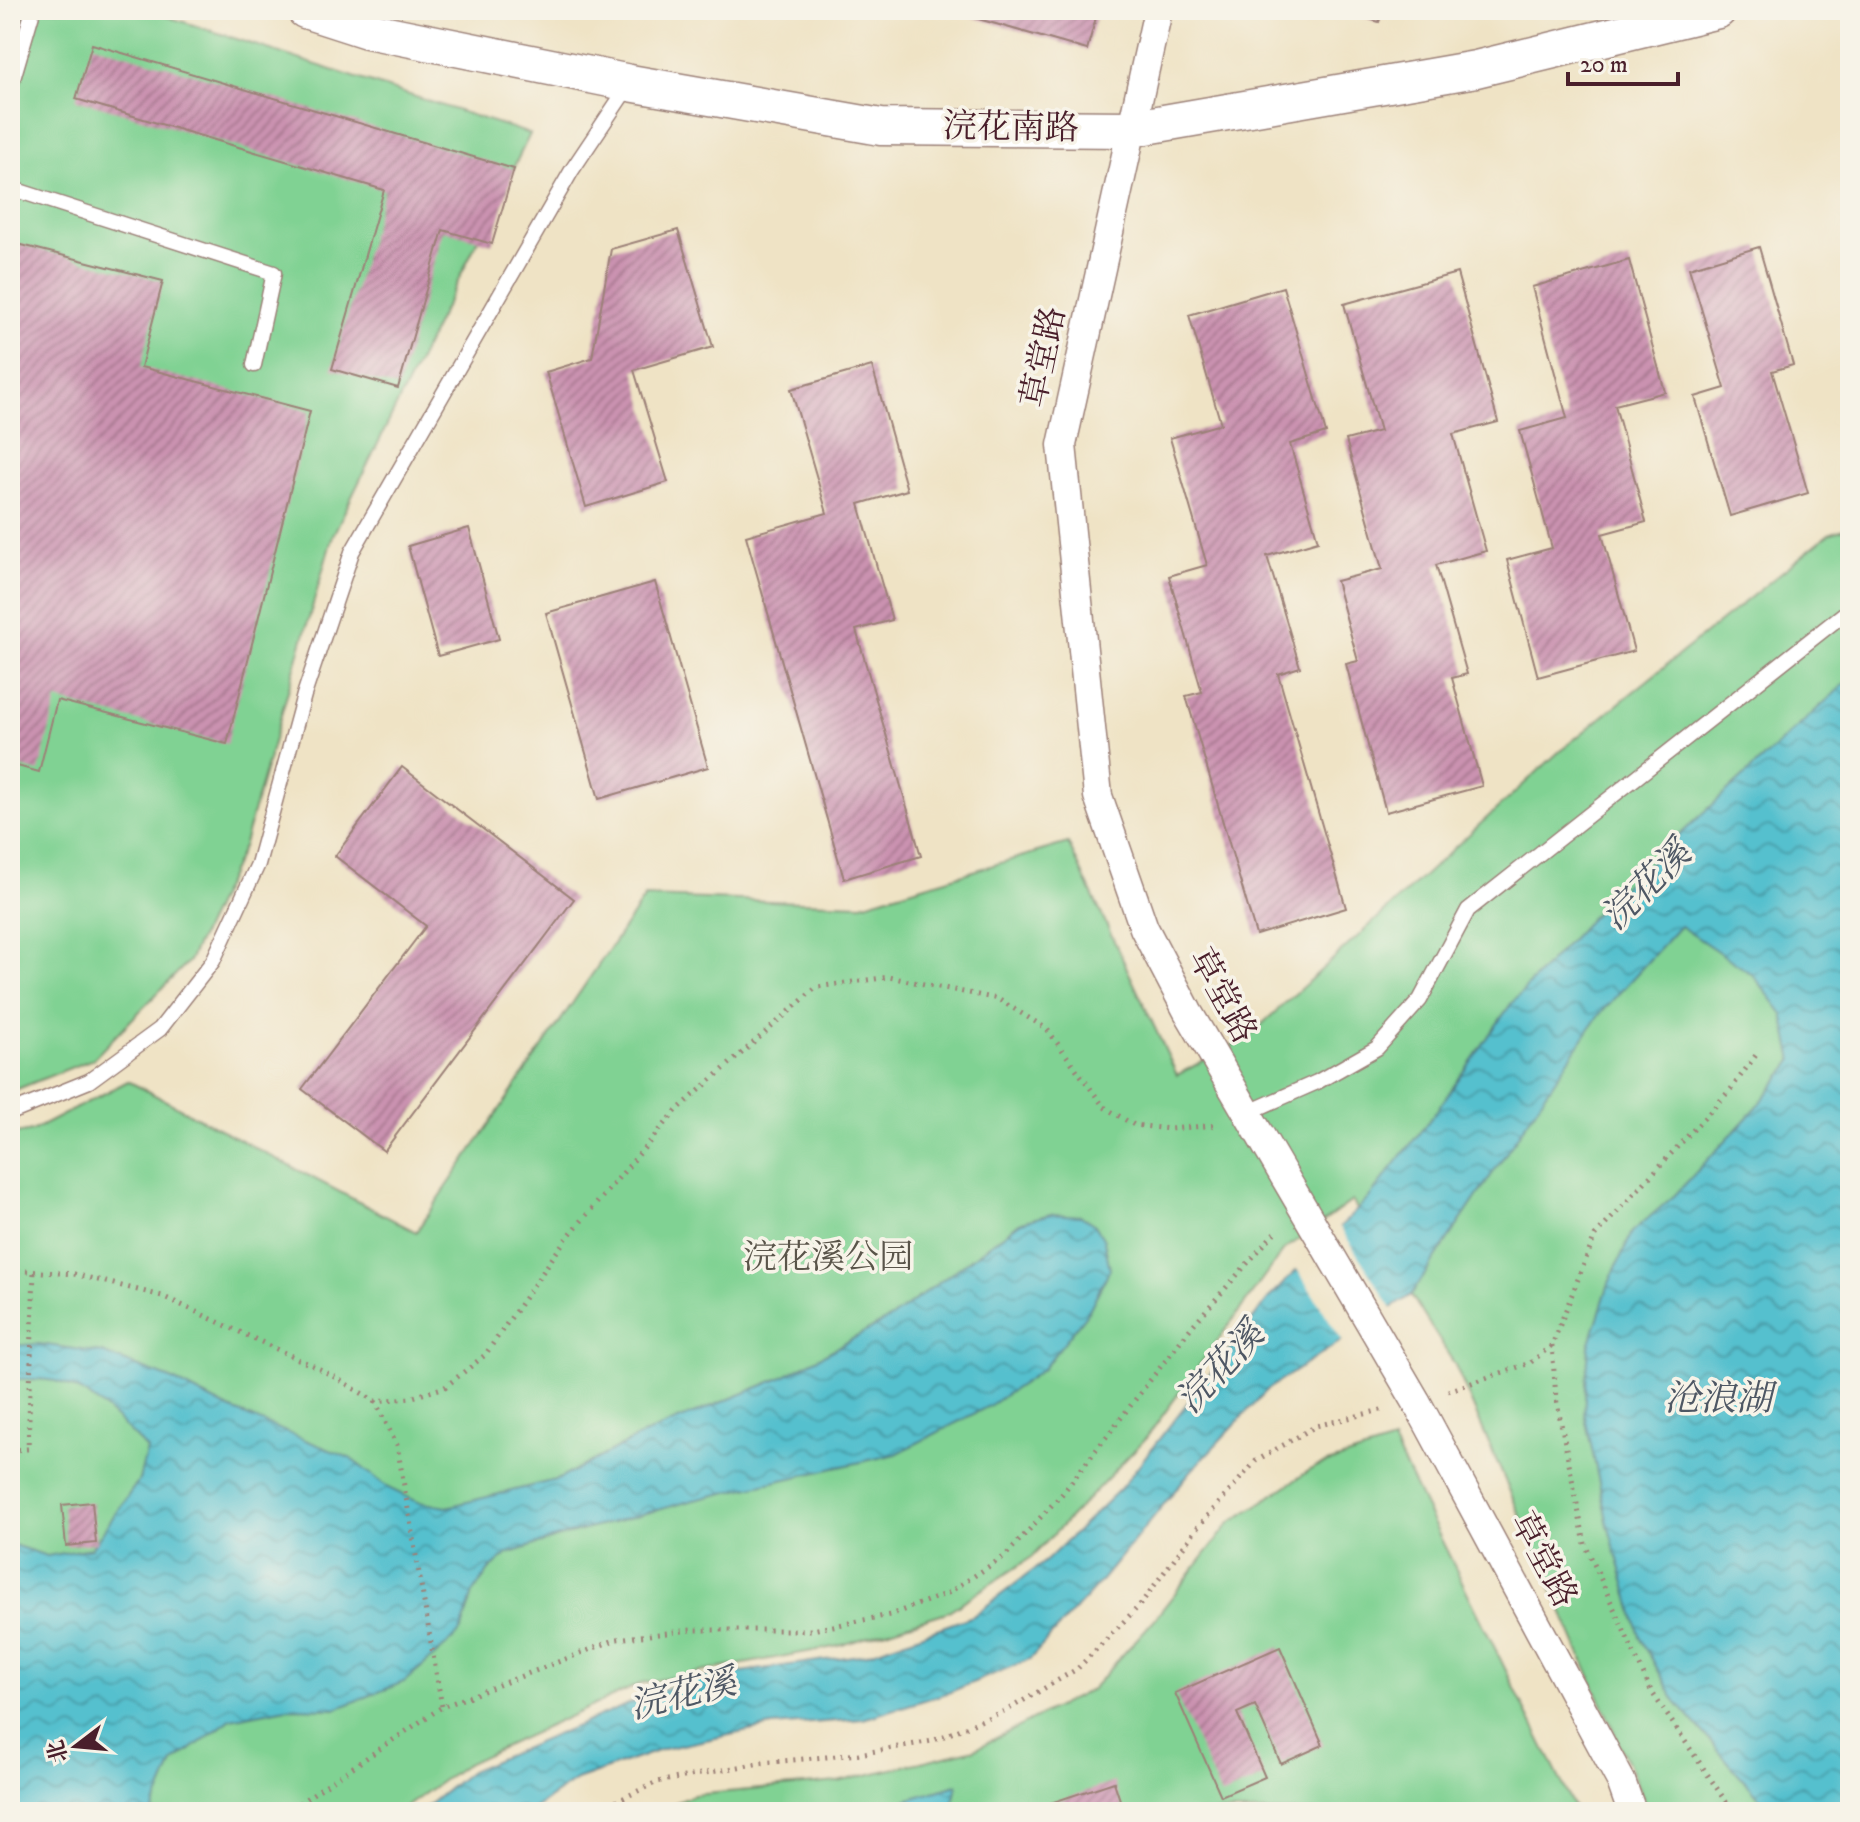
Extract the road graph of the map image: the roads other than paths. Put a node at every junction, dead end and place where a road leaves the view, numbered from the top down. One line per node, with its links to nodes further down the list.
1 (33, 10): 6 (lane)
2 (1158, 10): 7 (street, 草堂路)
3 (1718, 10): 7 (street, 浣花南路)
4 (322, 13): 5 (street, 浣花南路)
5 (630, 83): 7 (street, 浣花南路); 11 (lane)
6 (10, 89)
7 (1129, 129): 12 (street, 草堂路)
8 (10, 188): 9 (lane)
9 (254, 365)
10 (1850, 609): 12 (lane)
11 (10, 1113)
12 (1247, 1113): 13 (street, 草堂路)
13 (1632, 1812)

